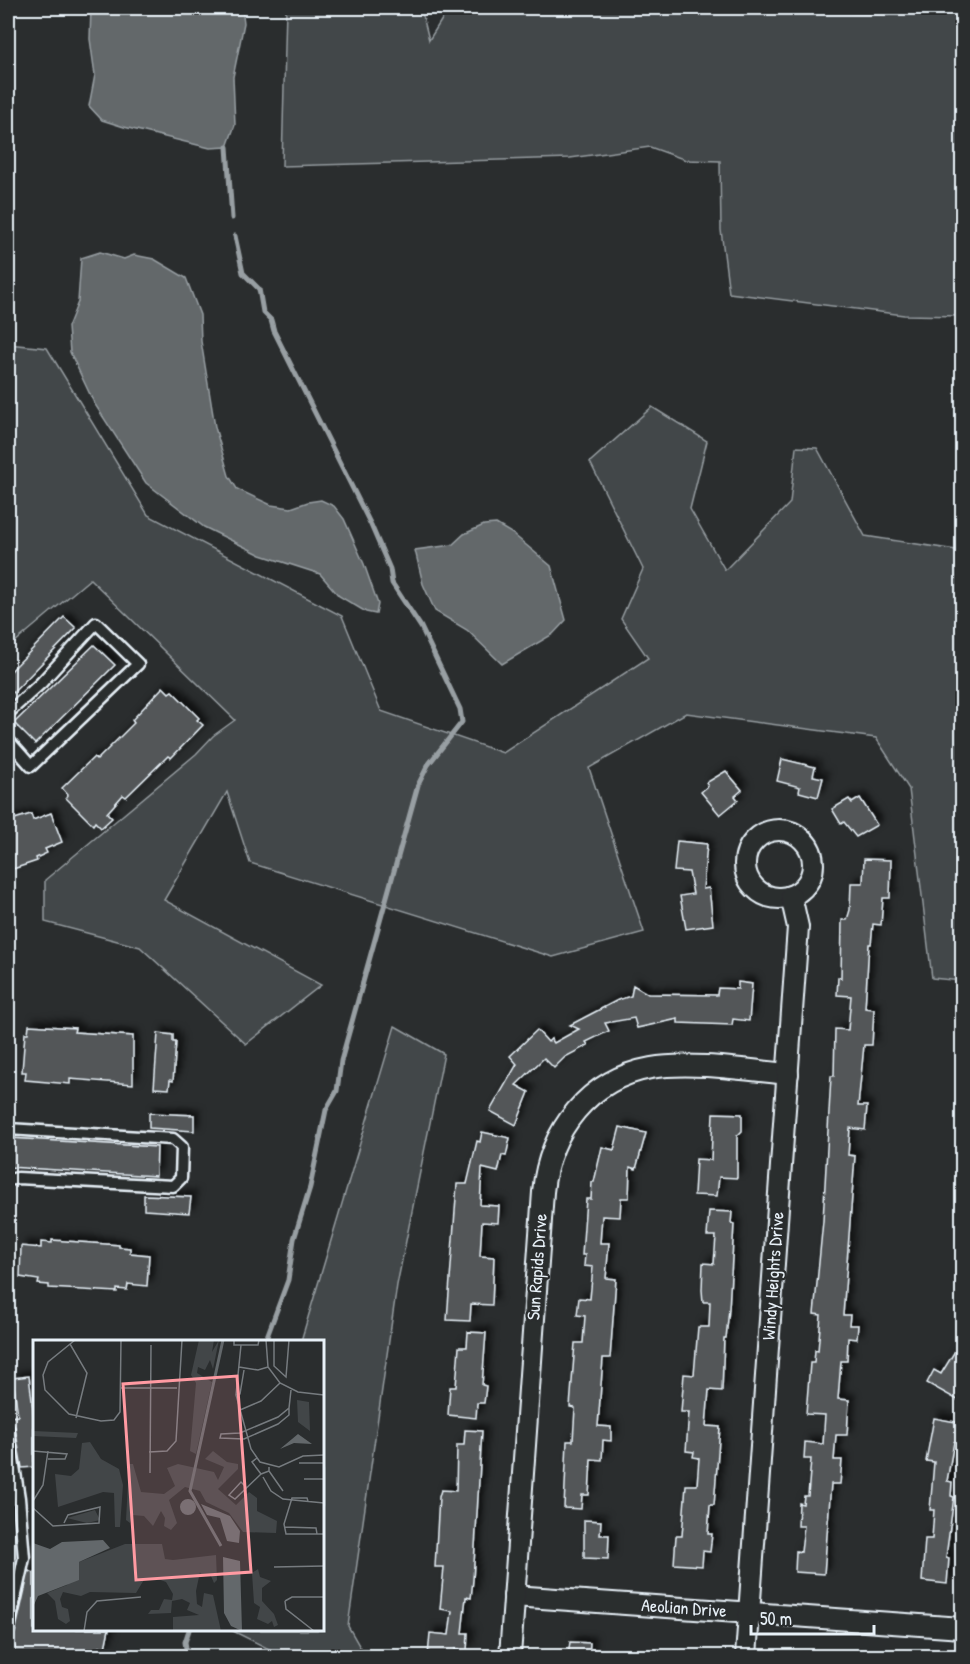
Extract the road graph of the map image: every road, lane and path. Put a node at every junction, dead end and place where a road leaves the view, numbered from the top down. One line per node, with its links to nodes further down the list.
1 (8, 713): 2 (lane)
2 (8, 740)
3 (791, 896): 4 (street, Windy Heights Drive)
4 (788, 1074): 9 (street, Sun Rapids Drive); 10 (street, Windy Heights Drive)
5 (8, 1129): 6 (lane)
6 (8, 1180)
7 (8, 1428): 8 (lane)
8 (13, 1498): 12 (lane)
9 (514, 1596): 10 (street, Aeolian Drive); 13 (street, Sun Rapids Drive)
10 (749, 1613): 11 (street, Aeolian Drive); 14 (street, Windy Heights Drive)
11 (963, 1628)
12 (8, 1631)
13 (510, 1656)
14 (746, 1656)

